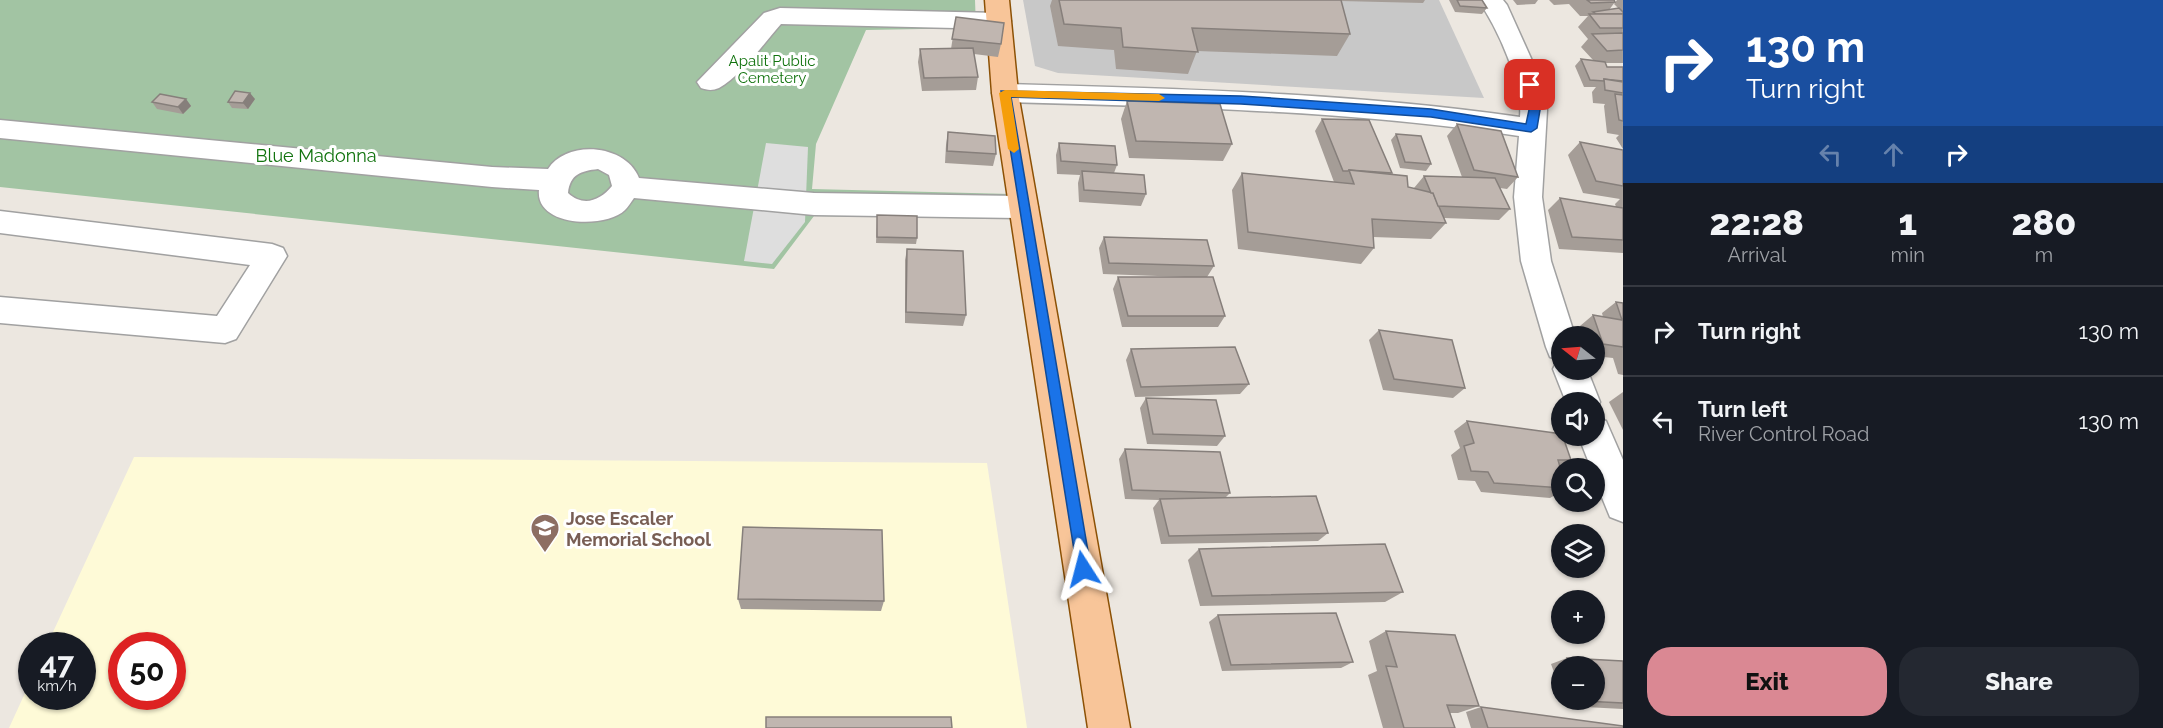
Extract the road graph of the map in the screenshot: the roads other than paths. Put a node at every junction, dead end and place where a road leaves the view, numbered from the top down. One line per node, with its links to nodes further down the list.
1 (1490, 0): 6 (street)
2 (767, 9): 3 (street); 4 (street)
3 (999, 10): 5 (main road)
4 (710, 82)
5 (1005, 93): 6 (street); 10 (main road)
6 (1531, 128): 13 (street)
7 (0, 129): 8 (street)
8 (554, 180): 9 (street); 9 (street)
9 (626, 187): 10 (street)
10 (1023, 207): 16 (main road)
11 (0, 222): 12 (street)
12 (0, 310)
13 (1556, 326)
14 (1600, 446): 15 (street)
15 (1623, 505)
16 (1109, 728)

